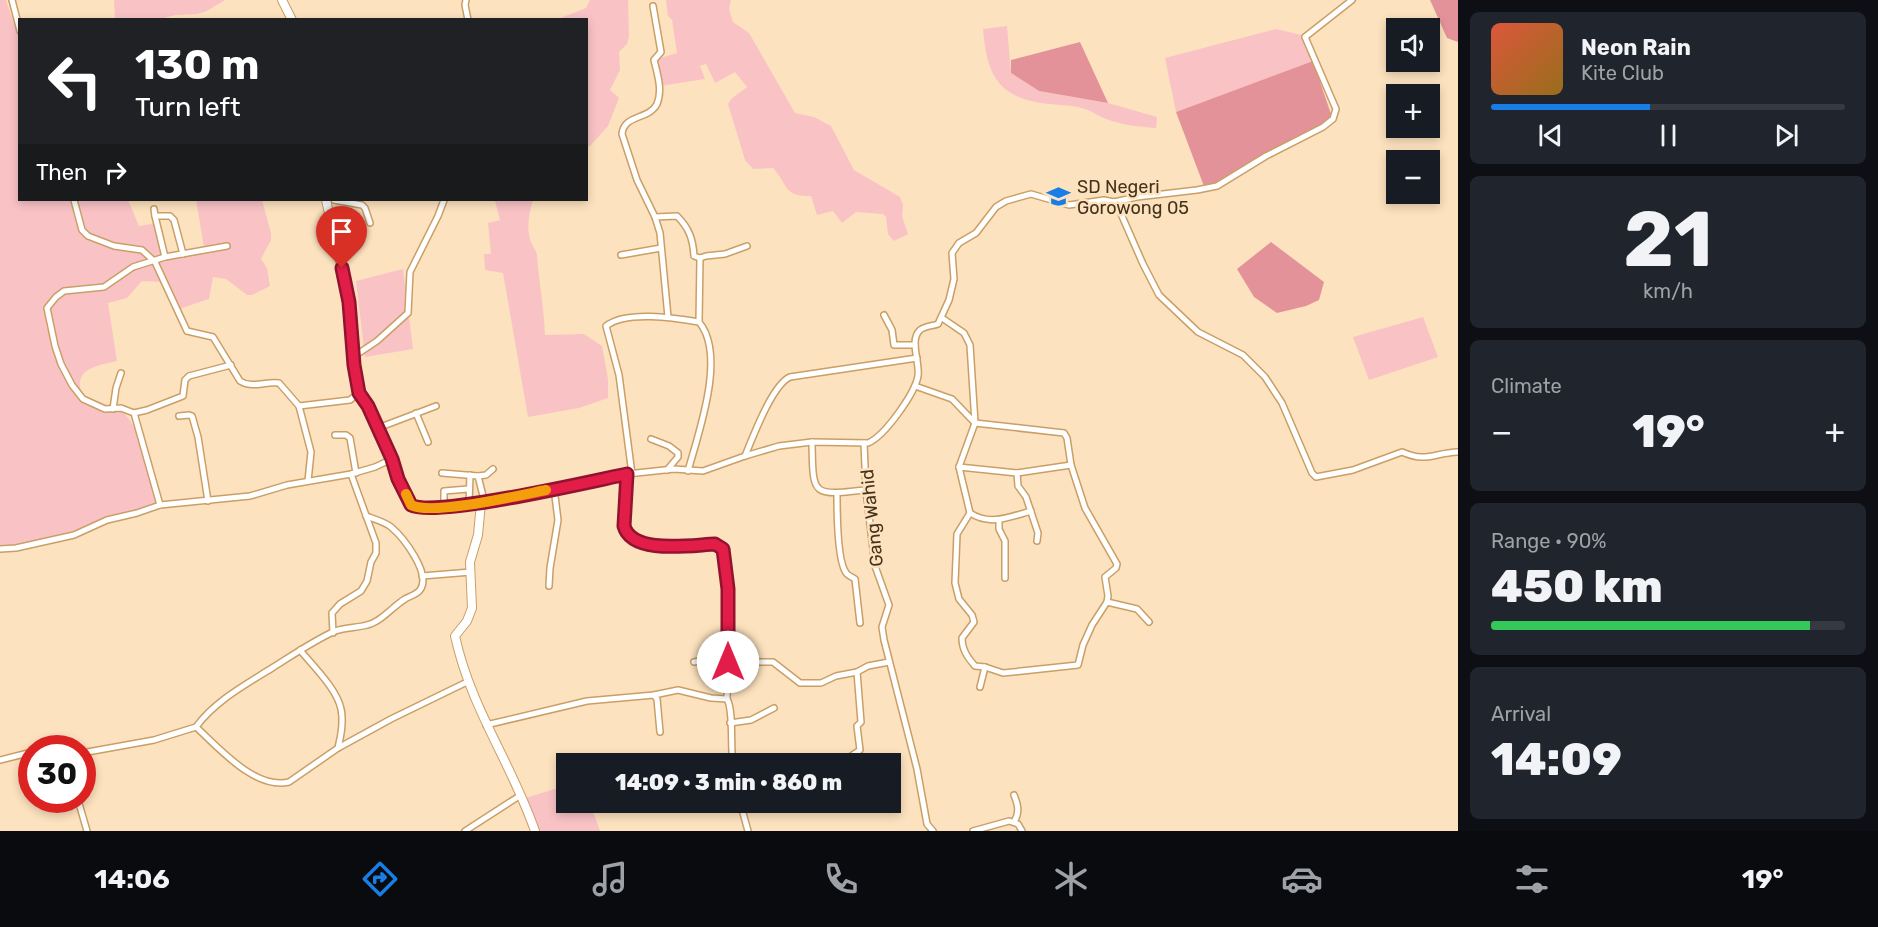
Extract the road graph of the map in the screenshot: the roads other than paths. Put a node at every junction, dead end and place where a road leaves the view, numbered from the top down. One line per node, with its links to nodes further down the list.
1 (12, 0): 8 (street)
2 (282, 0): 6 (street)
3 (466, 0): 7 (street)
4 (1352, 0): 13 (street)
5 (653, 6): 16 (street)
6 (291, 18)
7 (468, 18)
8 (18, 23)
9 (74, 201): 25 (street)
10 (326, 201): 31 (street)
11 (340, 201): 17 (street)
12 (444, 201): 31 (street)
13 (1114, 202): 28 (street); 50 (street)
14 (154, 209): 15 (street)
15 (155, 216): 21 (street); 23 (street)
16 (655, 216): 20 (street); 24 (street)
17 (370, 223)
18 (228, 246): 21 (street)
19 (747, 246): 24 (street)
20 (661, 248): 22 (street); 27 (street)
21 (183, 254): 23 (street)
22 (621, 255)
23 (165, 257): 25 (street)
24 (700, 258): 29 (street)
25 (155, 262): 33 (street); 39 (street)
26 (884, 315): 30 (street)
27 (668, 317): 29 (street); 61 (street)
28 (942, 318): 30 (street); 43 (street)
29 (699, 322): 57 (street)
30 (915, 345): 32 (street)
31 (353, 357): 36 (street)
32 (917, 358): 35 (street); 51 (street)
33 (231, 365): 37 (street); 40 (street)
34 (121, 373): 39 (street)
35 (915, 386): 43 (street); 49 (street)
36 (359, 393): 37 (street); 44 (street)
37 (299, 406): 64 (street)
38 (436, 406): 41 (street)
39 (113, 409): 40 (street)
40 (134, 413): 72 (street)
41 (416, 413): 44 (street); 47 (street)
42 (179, 417): 69 (street)
43 (975, 423): 53 (street); 54 (street)
44 (378, 428): 52 (street)
45 (335, 435): 58 (street)
46 (651, 440): 56 (street)
47 (428, 442)
48 (812, 442): 49 (street); 51 (street); 68 (street)
49 (864, 443): 67 (street, Gang Wahid)
50 (1458, 452)
51 (745, 456): 57 (street)
52 (392, 459): 58 (street); 73 (street)
53 (1071, 465): 60 (street); 84 (street)
54 (959, 467): 60 (street); 75 (street)
55 (493, 469): 63 (street)
56 (668, 470): 57 (street); 61 (street)
57 (688, 471)
58 (354, 473): 64 (street); 76 (street)
59 (442, 473): 62 (street)
60 (1017, 473): 74 (street)
61 (630, 474): 65 (street); 90 (street)
62 (470, 476): 63 (street); 66 (street)
63 (478, 476): 70 (street)
64 (308, 481): 69 (street)
65 (554, 488): 70 (street); 83 (street)
66 (468, 489): 71 (street); 73 (street)
67 (867, 490): 68 (street); 91 (street, Gang Wahid)
68 (837, 494): 86 (street)
69 (208, 501): 72 (street)
70 (481, 503): 71 (street); 80 (street)
71 (469, 504): 73 (street)
72 (160, 505): 79 (street)
73 (444, 507)
74 (1031, 511): 77 (street); 78 (street)
75 (970, 513): 77 (street); 92 (street)
76 (366, 516): 81 (street); 87 (street)
77 (999, 521): 82 (street)
78 (1037, 541)
79 (0, 549)
80 (471, 572): 81 (street); 94 (street)
81 (422, 576): 87 (street)
82 (1005, 578)
83 (549, 586)
84 (1107, 602): 85 (street); 92 (street)
85 (1149, 622)
86 (860, 623)
87 (333, 633): 88 (street)
88 (300, 650): 101 (street); 103 (street)
89 (694, 662): 90 (street)
90 (728, 662): 93 (street); 97 (street)
91 (889, 662): 93 (street); 118 (street, Gang Wahid)
92 (985, 667): 95 (street)
93 (857, 672): 106 (street)
94 (467, 682): 100 (street); 103 (street)
95 (980, 687)
96 (654, 695): 97 (street); 100 (street); 102 (street)
97 (727, 699): 99 (street)
98 (774, 708): 99 (street)
99 (730, 723): 105 (street)
100 (486, 726): 109 (street)
101 (196, 727): 103 (street); 104 (street)
102 (660, 732)
103 (338, 748)
104 (96, 750)
105 (732, 753)
106 (856, 753)
107 (18, 756): 108 (street)
108 (0, 760)
109 (521, 795): 115 (street); 116 (street)
110 (1014, 795): 113 (street)
111 (82, 813): 114 (street)
112 (743, 813): 117 (street)
113 (1014, 822): 119 (street); 120 (street)
114 (87, 831)
115 (465, 831)
116 (535, 831)
117 (748, 831)
118 (933, 831)
119 (973, 831)
120 (1022, 831)

